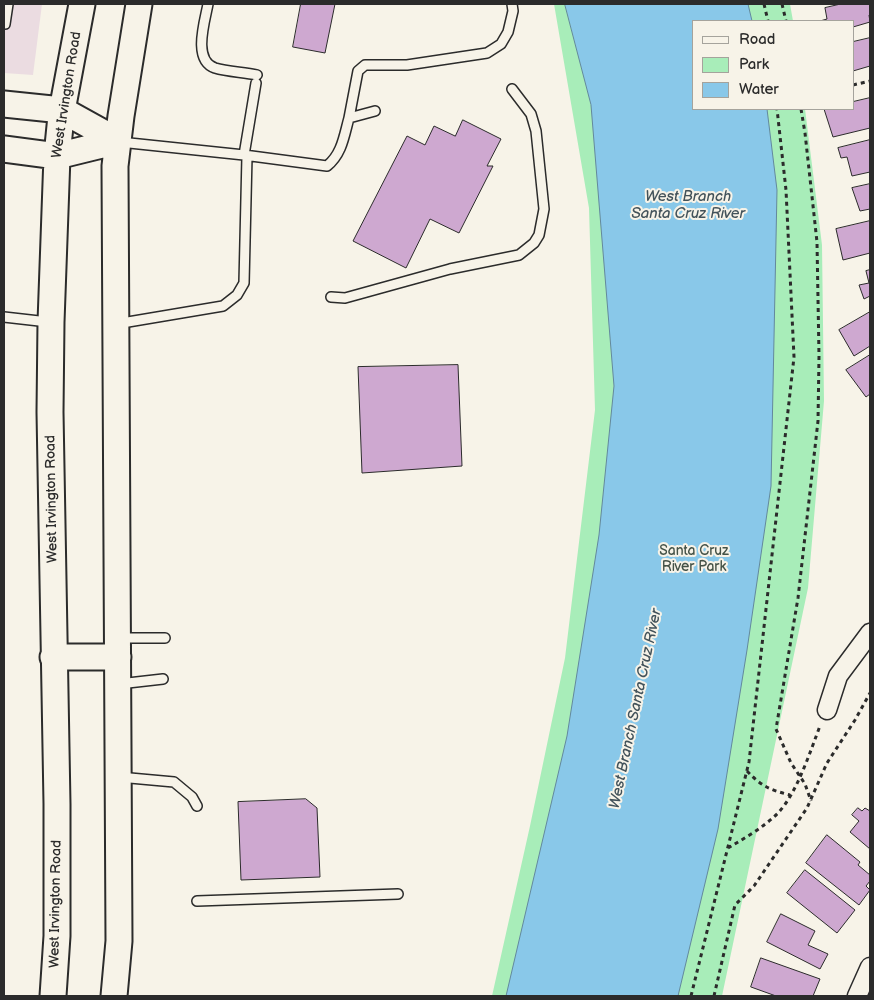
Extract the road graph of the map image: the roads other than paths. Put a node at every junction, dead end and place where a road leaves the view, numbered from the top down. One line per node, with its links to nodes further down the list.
1 (8, 4): 6 (lane)
2 (82, 4): 9 (main road, West Irvington Road)
3 (139, 4): 12 (main road)
4 (208, 4): 14 (lane)
5 (512, 4): 11 (lane)
6 (4, 24)
7 (512, 89): 16 (lane)
8 (4, 104): 9 (main road)
9 (62, 110): 12 (main road); 15 (main road, West Irvington Road)
10 (375, 112): 11 (lane)
11 (349, 118): 14 (lane)
12 (118, 141): 14 (lane); 15 (main road); 19 (main road)
13 (4, 149): 15 (main road)
14 (246, 155): 19 (lane)
15 (57, 156): 18 (main road, West Irvington Road)
16 (331, 297)
17 (4, 317): 18 (lane)
18 (51, 322): 23 (main road, West Irvington Road)
19 (116, 324): 22 (main road)
20 (869, 636): 26 (street)
21 (165, 638): 22 (lane)
22 (118, 648): 23 (main road); 25 (main road)
23 (53, 658): 32 (main road, West Irvington Road)
24 (163, 679): 25 (lane)
25 (118, 684): 27 (main road)
26 (828, 710)
27 (118, 777): 28 (lane); 33 (main road)
28 (197, 806)
29 (398, 894): 30 (lane)
30 (197, 901)
31 (870, 967): 34 (street)
32 (53, 996)
33 (114, 996)
34 (857, 996)

